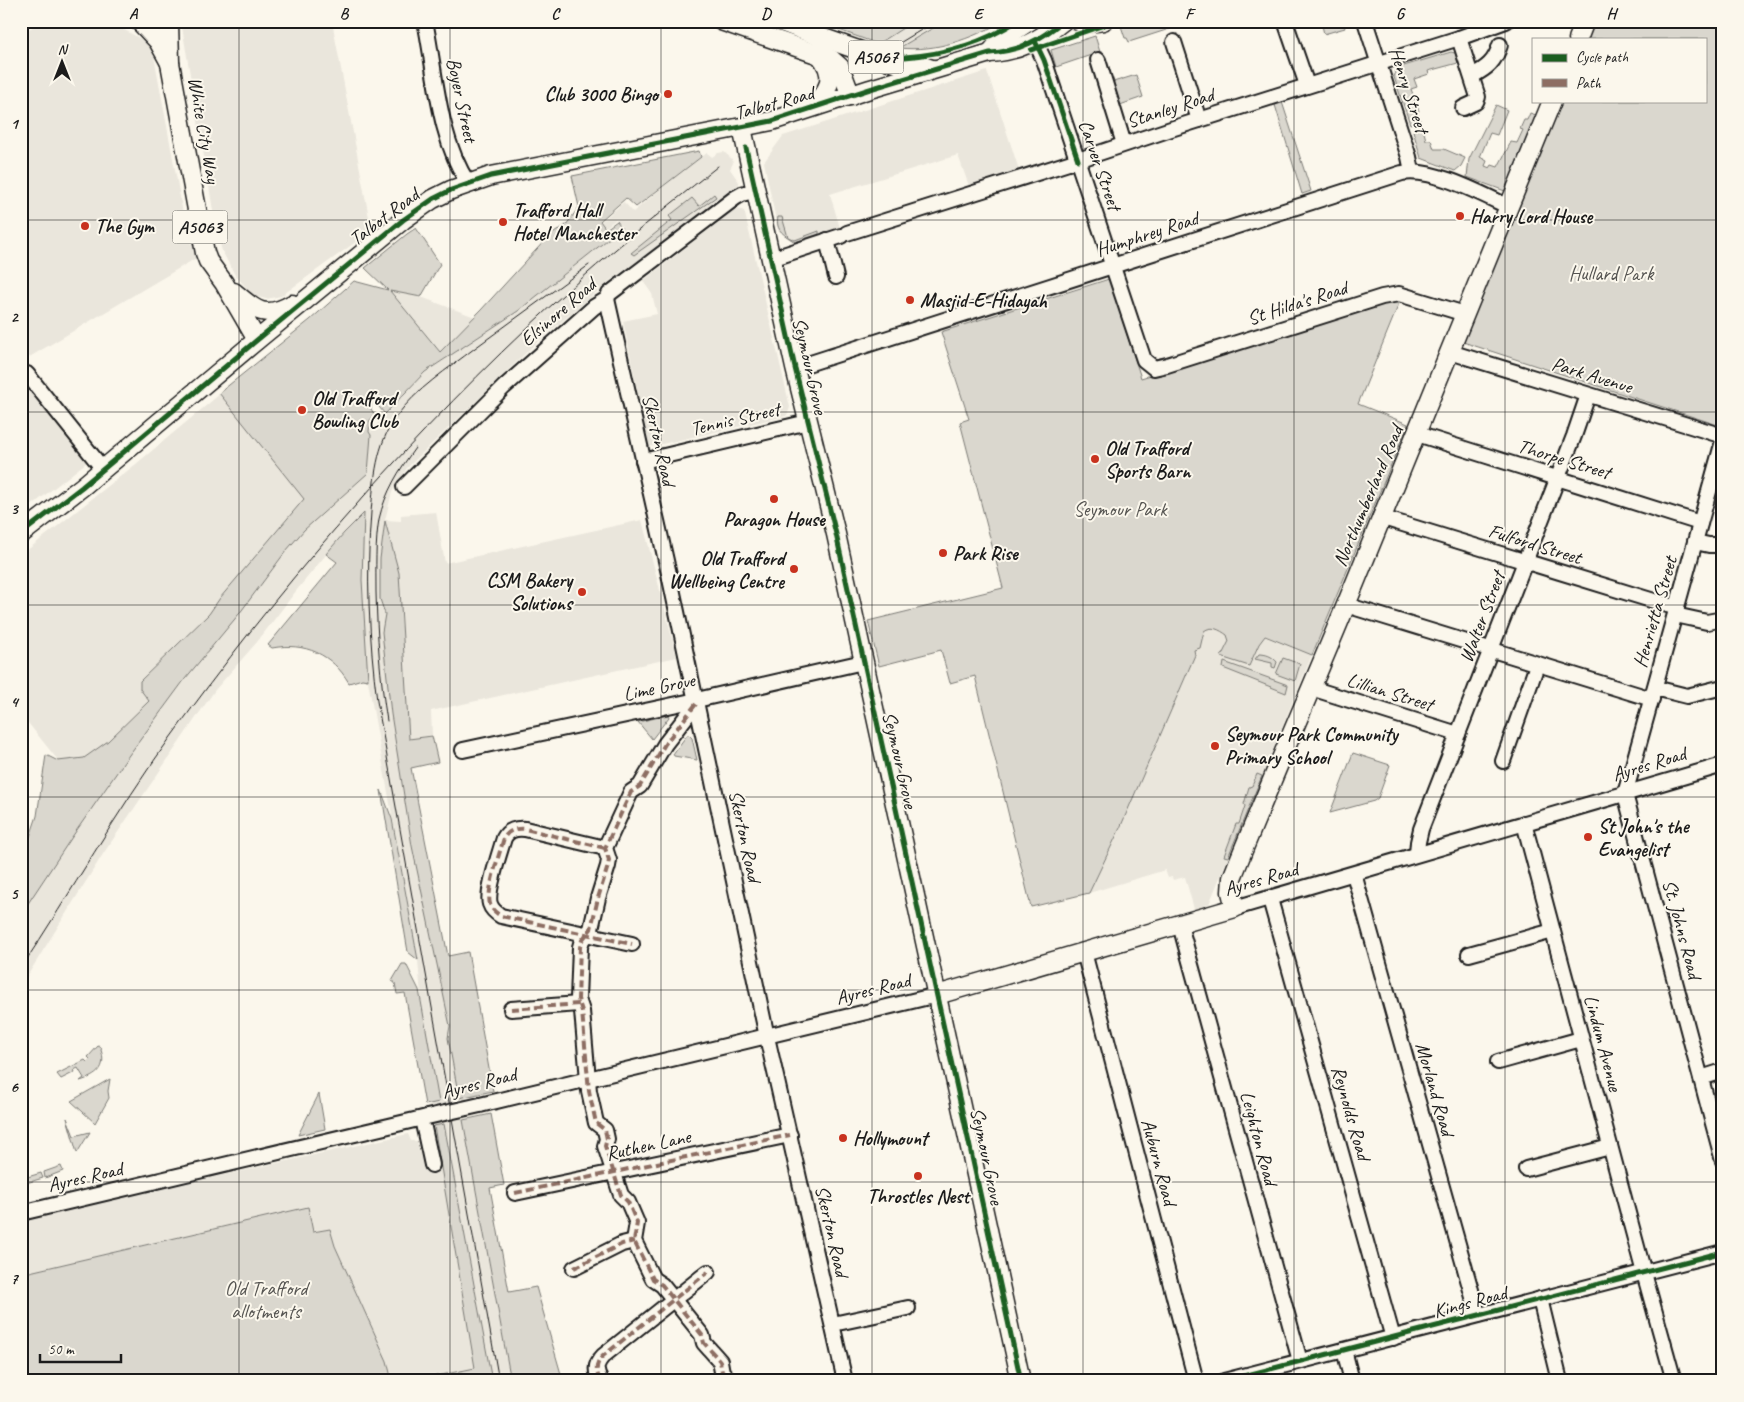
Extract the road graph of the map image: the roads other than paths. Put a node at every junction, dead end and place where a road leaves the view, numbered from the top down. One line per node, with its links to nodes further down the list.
1 (139, 21): 25 (main road, White City Way / A5063)
2 (169, 21): 25 (main road, White City Way / A5063)
3 (425, 21): 39 (street, Boyer Street)
4 (721, 21): 23 (main road, A5067)
5 (779, 21): 15 (main road, A5067)
6 (1030, 21): 18 (main road)
7 (1044, 21): 18 (main road)
8 (1064, 21): 19 (main road, Talbot Road)
9 (1078, 21): 10 (main road)
10 (1103, 21)
11 (1285, 21): 29 (street)
12 (1366, 21): 26 (street, Henry Street)
13 (1506, 21): 16 (street, Stanley Road)
14 (1585, 21): 17 (main road)
15 (818, 36): 27 (main road, A5067); 30 (main road, A5067)
16 (1459, 38): 26 (street, Stanley Road); 28 (street)
17 (1578, 38)
18 (1002, 39): 22 (main road)
19 (1035, 41): 22 (main road, Talbot Road); 37 (street, Carver Street)
20 (1174, 42): 34 (street)
21 (1500, 45): 28 (street)
22 (990, 53): 27 (main road, Talbot Road)
23 (819, 54): 30 (main road, A5067); 33 (main road)
24 (1098, 60): 36 (street)
25 (170, 63): 46 (main road, White City Way / A5063)
26 (1379, 63): 29 (street, Stanley Road); 38 (street, Henry Street)
27 (935, 70): 30 (main road, Talbot Road)
28 (1472, 76): 32 (street)
29 (1307, 85): 34 (street, Stanley Road)
30 (851, 96): 33 (main road, Talbot Road)
31 (1552, 102): 41 (main road, Northumberland Road)
32 (1463, 108)
33 (792, 115): 35 (main road, Talbot Road)
34 (1199, 120): 36 (street, Stanley Road)
35 (742, 128): 39 (main road, Talbot Road); 40 (main road, Seymour Grove)
36 (1124, 144): 37 (street, Stanley Road)
37 (1078, 160): 42 (street, Stanley Road); 44 (street, Carver Street)
38 (1412, 171): 41 (street, Humphrey Road); 44 (street, Humphrey Road)
39 (468, 183): 47 (main road, Talbot Road)
40 (756, 190): 43 (main road, Seymour Grove); 48 (street, Elsinore Road)
41 (1509, 207): 49 (main road, Northumberland Road)
42 (838, 236): 43 (street, Stanley Road); 45 (street)
43 (771, 259): 53 (main road, Seymour Grove)
44 (1114, 267): 52 (street, Carver Street); 53 (street, Humphrey Road)
45 (836, 277)
46 (224, 283): 47 (main road); 50 (main road, White City Way / A5063)
47 (316, 290): 50 (main road, Talbot Road)
48 (607, 299): 60 (street, Skerton Road); 64 (street, Elsinore Road)
49 (1464, 314): 51 (main road, Northumberland Road); 52 (street, St Hilda's Road)
50 (257, 340): 62 (main road, Talbot Road)
51 (1450, 352): 55 (street, Park Avenue); 57 (main road, Northumberland Road)
52 (1144, 360)
53 (795, 368): 56 (main road, Seymour Grove)
54 (27, 374): 62 (street)
55 (1588, 395): 58 (street, Park Avenue); 63 (street, Walter Street)
56 (808, 422): 60 (street, Tennis Street); 75 (main road, Seymour Grove)
57 (1417, 434): 63 (street, Thorpe Street); 65 (main road, Northumberland Road)
58 (1723, 436)
59 (1723, 441): 61 (street, Henrietta Street)
60 (643, 461): 80 (street, Skerton Road)
61 (1720, 463): 66 (street, Henrietta Street)
62 (103, 469): 67 (main road, Talbot Road)
63 (1557, 478): 66 (street, Thorpe Street); 70 (street, Walter Street)
64 (404, 487)
65 (1380, 517): 70 (street, Fulford Street); 71 (main road, Northumberland Road)
66 (1700, 523): 68 (street, Henrietta Street)
67 (21, 534)
68 (1695, 542): 69 (street); 72 (street, Henrietta Street)
69 (1723, 546)
70 (1524, 562): 72 (street, Fulford Street); 74 (street, Walter Street)
71 (1346, 605): 74 (street); 78 (main road, Northumberland Road)
72 (1676, 612): 73 (street, Fulford Street); 79 (street, Henrietta Street)
73 (1723, 618)
74 (1491, 650): 76 (street); 81 (street, Walter Street)
75 (863, 662): 80 (street, Lime Grove); 98 (main road, Seymour Grove)
76 (1537, 665): 79 (street); 83 (street)
77 (1723, 687): 79 (street)
78 (1311, 688): 81 (street, Lillian Street); 91 (main road, Northumberland Road)
79 (1653, 694): 85 (street, Henrietta Street)
80 (696, 702): 82 (street, Lime Grove); 87 (street); 101 (street, Skerton Road)
81 (1458, 734): 88 (street, Walter Street)
82 (463, 750)
83 (1503, 761)
84 (1723, 765): 85 (street, Ayres Road)
85 (1626, 794): 86 (street, Ayres Road); 105 (street, St. Johns Road)
86 (1524, 823): 88 (street, Ayres Road); 93 (street, Lindum Avenue)
87 (605, 848): 94 (street); 94 (street)
88 (1418, 854): 89 (street, Ayres Road)
89 (1354, 874): 90 (street, Ayres Road); 124 (street, Morland Road)
90 (1270, 899): 91 (street, Ayres Road); 126 (street, Reynolds Road)
91 (1235, 908): 92 (main road, Ayres Road)
92 (1180, 926): 96 (main road, Ayres Road); 128 (street, Leighton Road)
93 (1553, 930): 97 (street); 102 (street, Lindum Avenue)
94 (586, 935): 95 (street); 99 (street)
95 (632, 944)
96 (1084, 952): 98 (main road, Ayres Road); 133 (street, Auburn Road)
97 (1470, 954)
98 (937, 995): 101 (street, Ayres Road); 132 (main road, Seymour Grove)
99 (579, 1004): 100 (street); 106 (street)
100 (511, 1009)
101 (767, 1037): 106 (street, Ayres Road); 108 (street, Skerton Road)
102 (1581, 1039): 103 (street); 109 (street, Lindum Avenue)
103 (1498, 1062)
104 (1723, 1071): 105 (street)
105 (1701, 1078): 110 (street, St. Johns Road)
106 (588, 1079): 107 (street, Ayres Road, bridge); 113 (street)
107 (425, 1118): 111 (street); 115 (street, Ayres Road)
108 (790, 1135): 113 (street, Ruthen Lane); 125 (street, Skerton Road)
109 (1610, 1147): 112 (street); 120 (street, Lindum Avenue)
110 (1723, 1160)
111 (432, 1165)
112 (1526, 1169)
113 (613, 1173): 114 (street, Ruthen Lane); 116 (street)
114 (515, 1193)
115 (21, 1213)
116 (634, 1241): 118 (street); 121 (street)
117 (1723, 1252): 120 (street, Kings Road)
118 (574, 1268)
119 (708, 1272): 121 (street)
120 (1644, 1273): 122 (street, Kings Road); 137 (street, Lindum Avenue)
121 (673, 1300): 129 (street); 130 (street)
122 (1540, 1300): 124 (street, Kings Road); 136 (street)
123 (908, 1308): 125 (street)
124 (1478, 1315): 126 (street, Kings Road)
125 (833, 1324): 131 (street, Skerton Road)
126 (1393, 1338): 127 (street, Kings Road)
127 (1344, 1350): 128 (street, Kings Road); 135 (street)
128 (1300, 1361): 134 (street, Kings Road)
129 (726, 1379)
130 (601, 1381)
131 (845, 1381)
132 (1021, 1381)
133 (1196, 1381)
134 (1224, 1381)
135 (1352, 1381)
136 (1560, 1381)
137 (1674, 1381)

